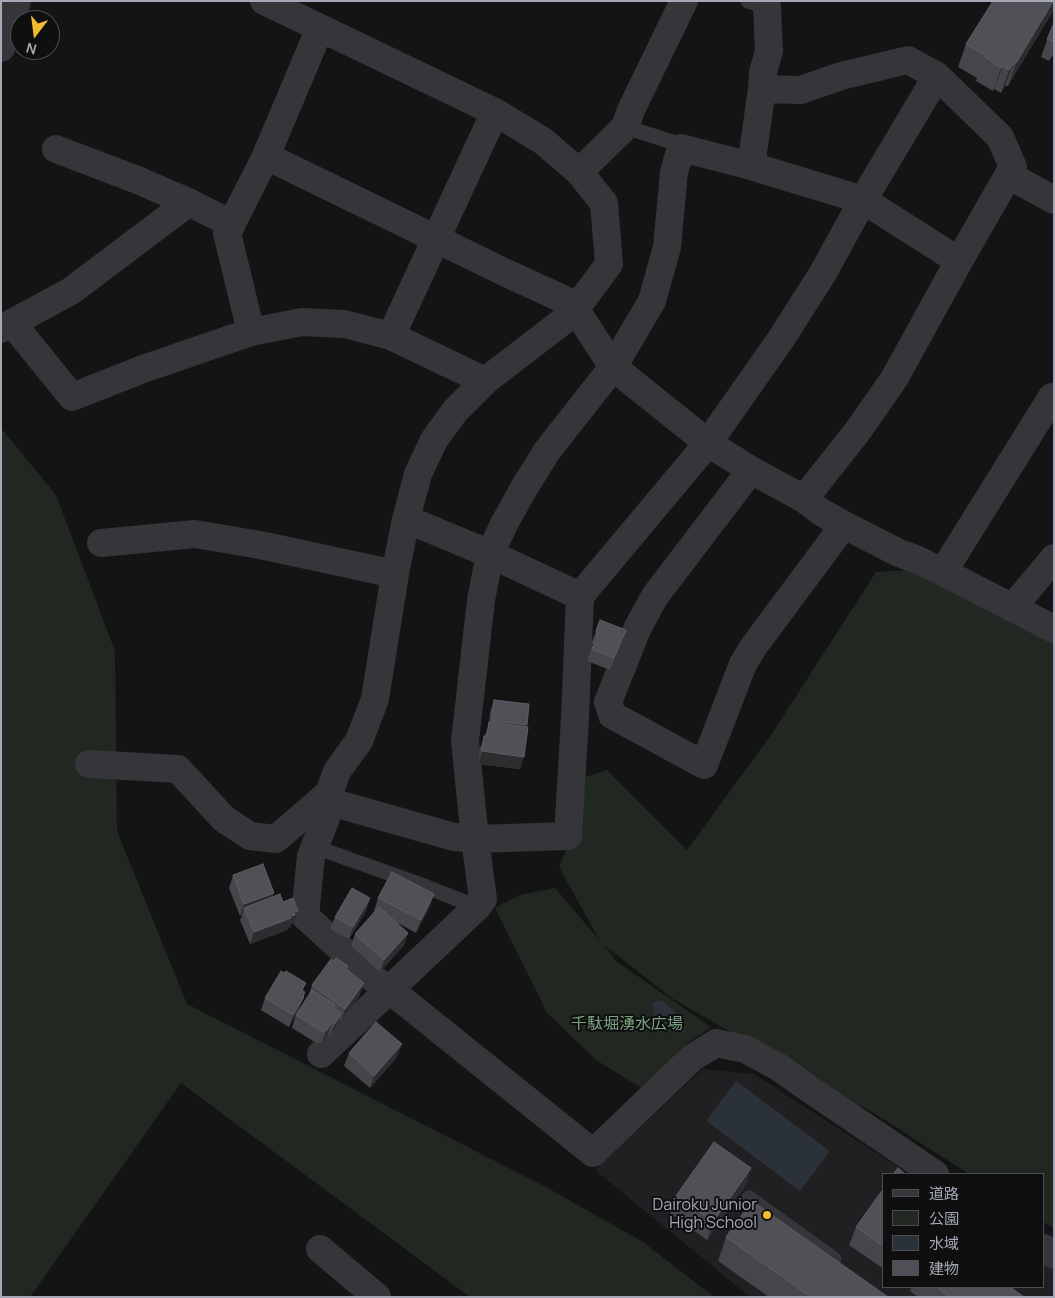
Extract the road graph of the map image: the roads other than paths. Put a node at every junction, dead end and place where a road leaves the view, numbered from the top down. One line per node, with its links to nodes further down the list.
1 (17, 1): 6 (street)
2 (264, 1): 5 (street)
3 (684, 1): 10 (street)
4 (763, 3): 8 (street)
5 (320, 28): 9 (street); 13 (street)
6 (1, 48)
7 (937, 76): 8 (street); 16 (street); 17 (street)
8 (762, 89): 14 (street)
9 (495, 112): 15 (street); 21 (street)
10 (624, 127): 11 (lane); 15 (street)
11 (681, 148): 14 (street); 27 (street)
12 (56, 149): 19 (street)
13 (266, 156): 20 (street); 21 (street)
14 (751, 166): 17 (street)
15 (578, 172): 23 (street)
16 (1008, 175): 18 (street); 22 (street)
17 (863, 200): 22 (street); 30 (street)
18 (1054, 200)
19 (189, 202): 20 (street); 24 (street)
20 (232, 224): 25 (street)
21 (436, 238): 23 (street); 26 (street)
22 (959, 261): 32 (street)
23 (577, 308): 27 (street); 28 (street)
24 (7, 326): 25 (street)
25 (251, 332): 26 (street)
26 (391, 336): 28 (street)
27 (613, 367): 30 (street); 36 (street)
28 (485, 381): 33 (street)
29 (1054, 399): 38 (street)
30 (708, 443): 31 (street); 40 (street)
31 (751, 470): 32 (street); 43 (street)
32 (804, 499): 34 (street)
33 (406, 519): 36 (street); 39 (street)
34 (844, 525): 38 (street); 43 (street)
35 (101, 543): 39 (street)
36 (490, 554): 40 (street); 47 (street)
37 (1054, 558): 41 (street)
38 (943, 572): 41 (street)
39 (395, 574): 46 (street)
40 (580, 596): 44 (street)
41 (1012, 608): 42 (street)
42 (1054, 629)
43 (612, 715): 44 (street)
44 (575, 718): 47 (street)
45 (89, 764): 46 (street)
46 (328, 797): 47 (street); 48 (street)
47 (475, 839): 49 (street)
48 (315, 847): 49 (lane); 50 (street)
49 (477, 907): 50 (street)
50 (390, 990): 51 (street); 52 (street)
51 (321, 1054)
52 (934, 1173)
53 (750, 1198): 55 (lane)
54 (320, 1249): 56 (street)
55 (846, 1268)
56 (377, 1297)

